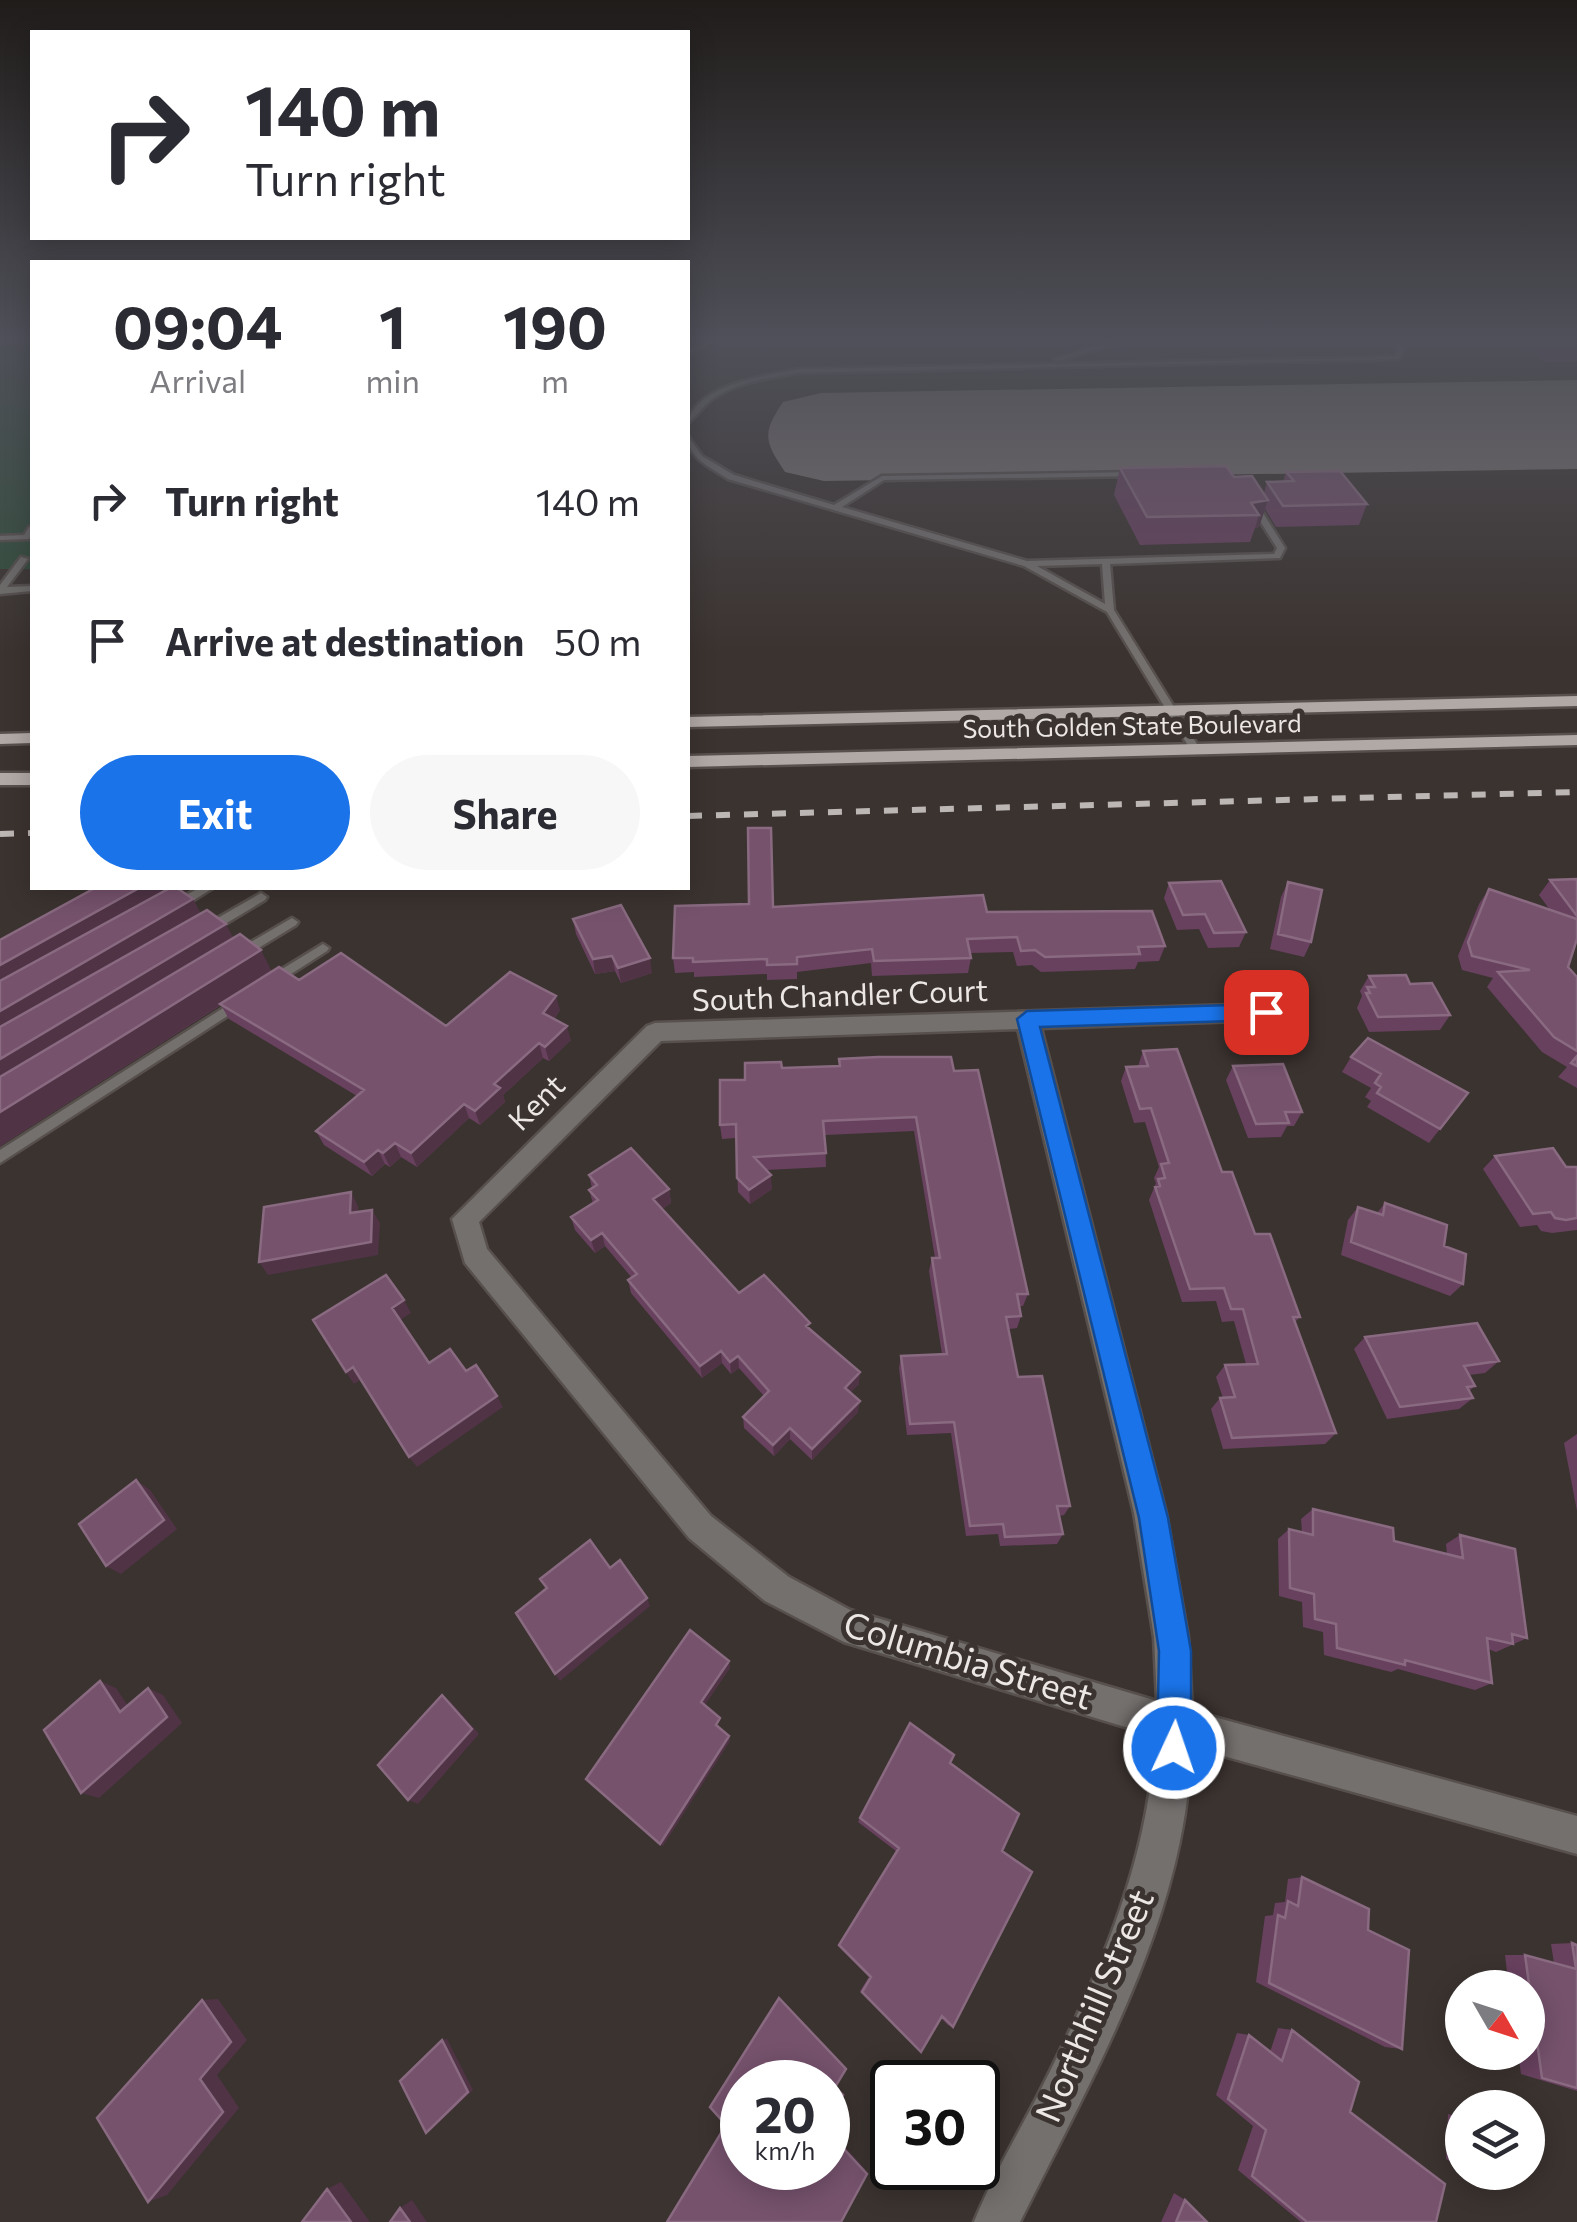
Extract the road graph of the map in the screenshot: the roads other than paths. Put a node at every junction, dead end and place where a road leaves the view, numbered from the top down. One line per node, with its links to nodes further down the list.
1 (693, 446): 4 (lane)
2 (1152, 473): 4 (lane)
3 (1250, 499): 8 (lane)
4 (835, 508): 9 (lane)
5 (30, 532): 6 (lane)
6 (0, 538)
7 (24, 559): 11 (lane)
8 (1106, 560): 9 (lane); 12 (lane)
9 (1028, 564): 12 (lane)
10 (30, 589): 11 (lane)
11 (0, 591)
12 (1110, 610): 14 (lane)
13 (1577, 701): 14 (main road, South Golden State Boulevard)
14 (1175, 710): 15 (main road, South Golden State Boulevard); 19 (lane)
15 (690, 722)
16 (30, 738): 17 (main road)
17 (0, 739)
18 (1577, 740): 19 (main road, South Golden State Boulevard)
19 (1195, 749): 20 (main road, South Golden State Boulevard)
20 (690, 762)
21 (30, 778): 22 (main road)
22 (0, 780)
23 (204, 890): 25 (lane)
24 (261, 897): 27 (lane)
25 (155, 918)
26 (292, 922): 29 (lane)
27 (196, 936)
28 (324, 948): 33 (lane)
29 (227, 962)
30 (1266, 1012): 31 (street, South Chandler Court)
31 (1027, 1019): 32 (street, South Chandler Court); 35 (street, Northhill Street)
32 (655, 1032): 34 (street, Kent)
33 (0, 1158)
34 (465, 1219): 35 (street, Columbia Street)
35 (1177, 1726): 36 (street, Columbia Street); 37 (street, Northhill Street)
36 (1577, 1834)
37 (996, 2222)

